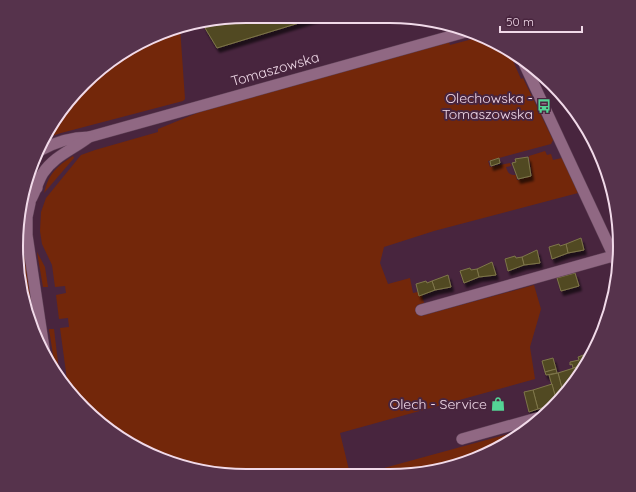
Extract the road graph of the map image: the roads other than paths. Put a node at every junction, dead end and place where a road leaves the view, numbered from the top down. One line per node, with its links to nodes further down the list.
1 (458, 34): 3 (street, Tomaszowska)
2 (527, 70): 9 (street)
3 (89, 137): 4 (street, Tomaszowska); 6 (street, Tomaszowska)
4 (46, 147)
5 (33, 180): 6 (street)
6 (36, 188): 7 (street, Tomaszowska)
7 (30, 203): 8 (street); 12 (street)
8 (26, 206)
9 (613, 257)
10 (613, 259): 11 (street)
11 (421, 310)
12 (42, 337)
13 (530, 420): 14 (street)
14 (462, 439)

